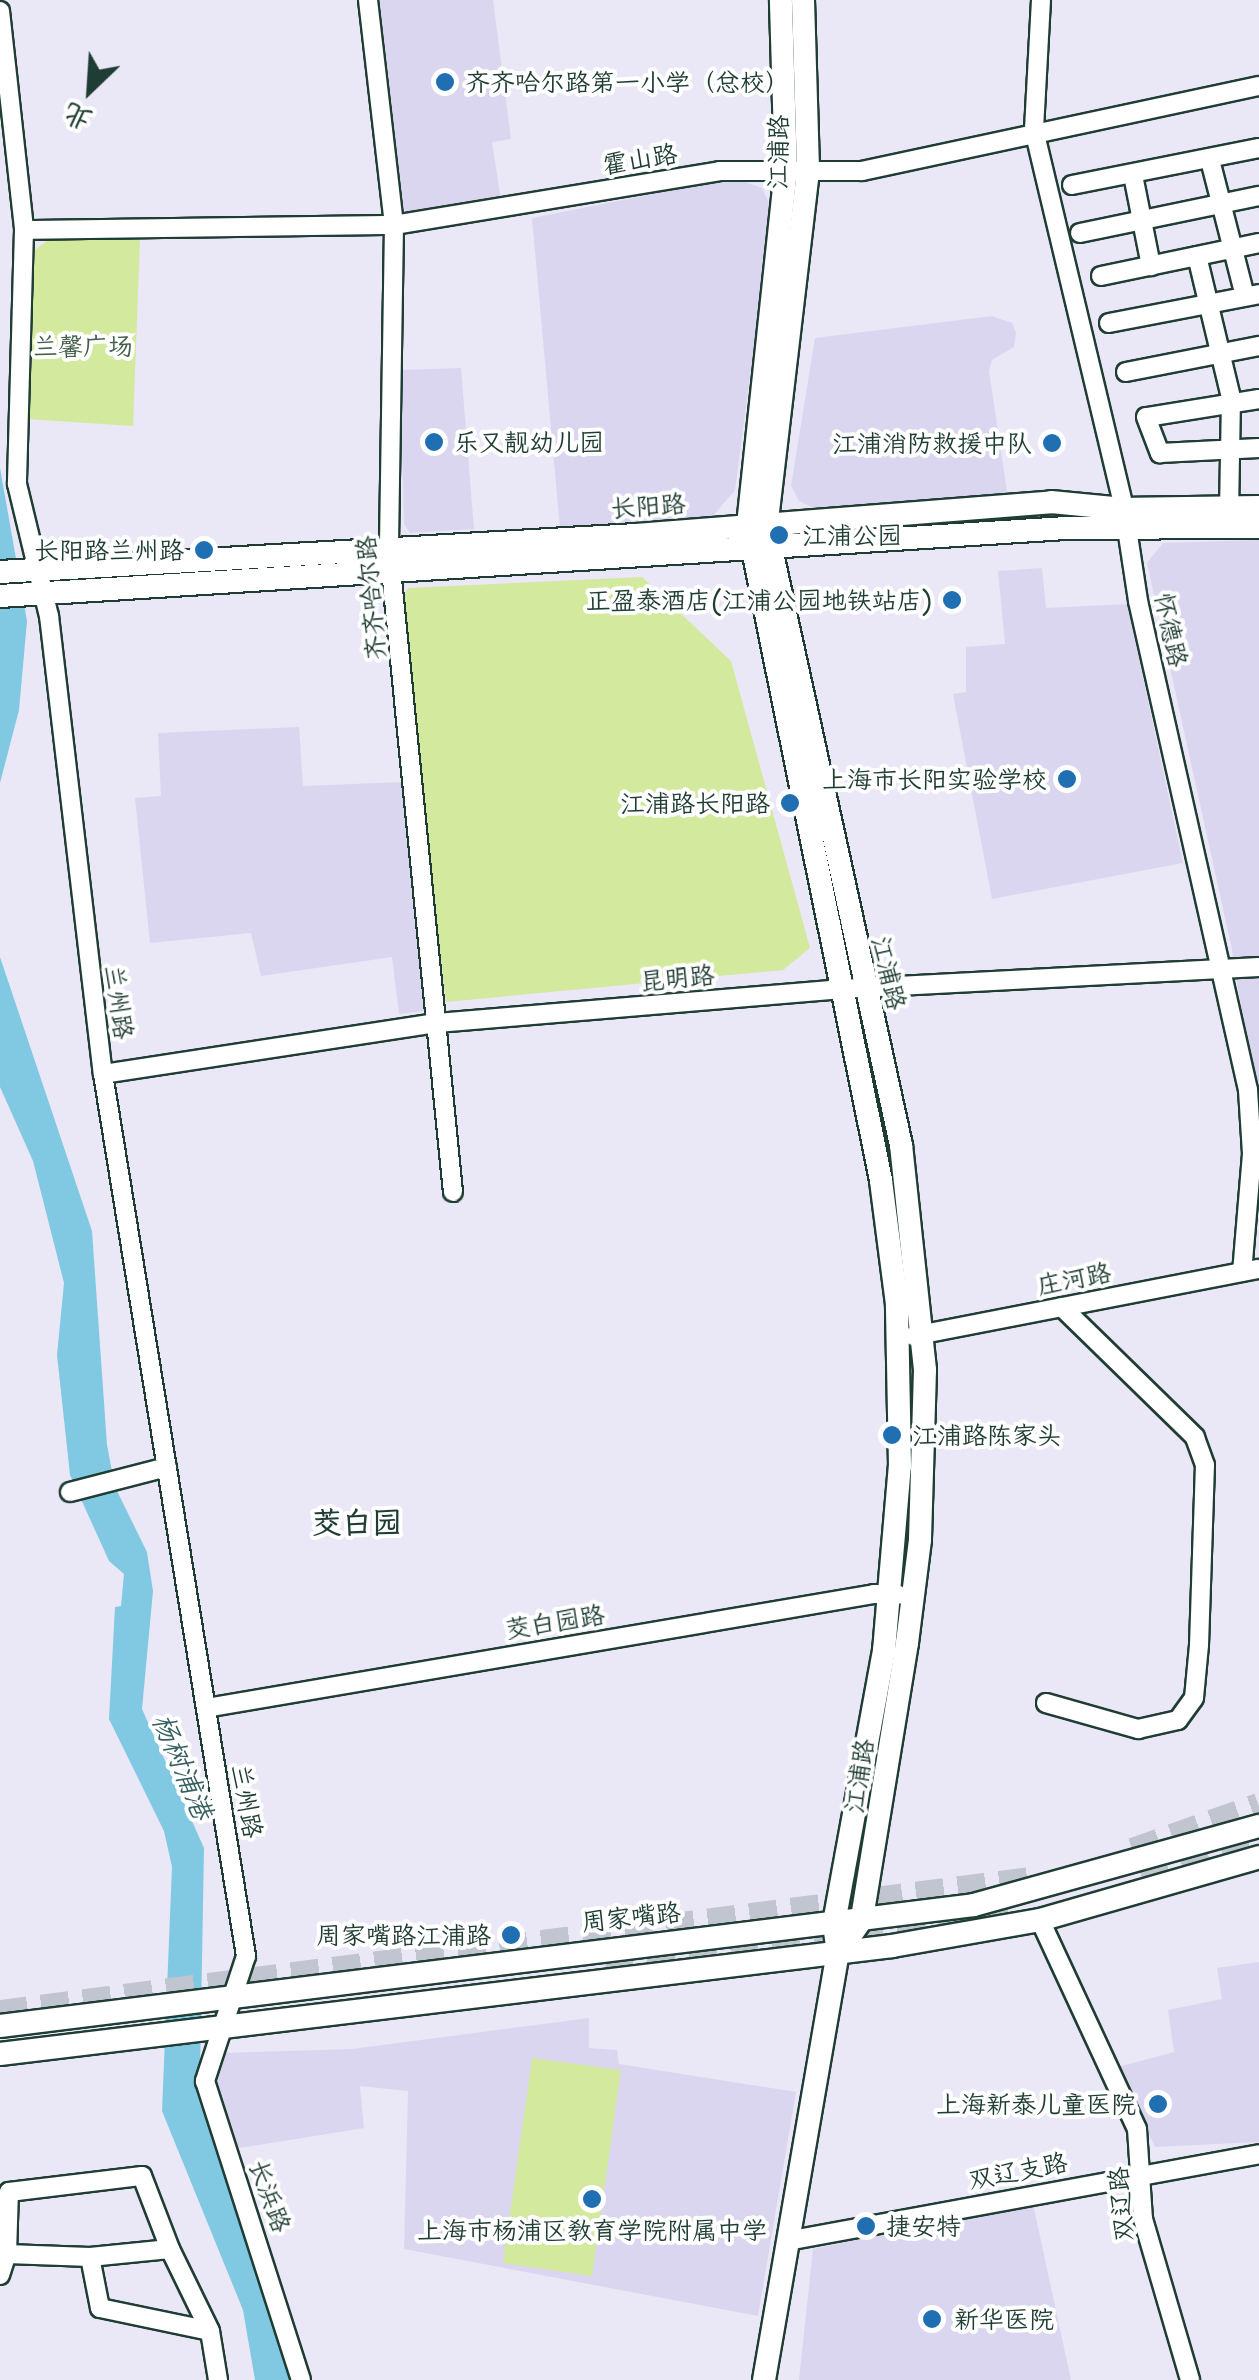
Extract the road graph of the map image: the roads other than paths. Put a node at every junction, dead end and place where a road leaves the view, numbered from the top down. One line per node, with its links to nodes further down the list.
1 (368, 0): 16 (street, 齐齐哈尔路)
2 (781, 0): 10 (main road, 江浦路)
3 (803, 0): 10 (main road, 江浦路)
4 (1041, 0): 7 (street, 怀德路)
5 (0, 11): 17 (street, 兰州路)
6 (1259, 86): 7 (street, 霍山路)
7 (1034, 130): 10 (street, 霍山路); 36 (street, 怀德路)
8 (1259, 148): 9 (street)
9 (1210, 160): 11 (street); 14 (street)
10 (797, 171): 16 (street, 霍山路); 37 (main road, 江浦路)
11 (1134, 175): 12 (street); 15 (street)
12 (1072, 185)
13 (1259, 196): 14 (street)
14 (1219, 204): 15 (street); 20 (street)
15 (1142, 220): 18 (street); 22 (street)
16 (394, 226): 17 (street, 霍山路); 39 (street, 齐齐哈尔路)
17 (24, 230): 41 (street, 兰州路)
18 (1080, 233)
19 (1259, 243): 20 (street)
20 (1233, 248): 21 (street); 24 (street)
21 (1196, 256): 22 (street); 25 (street)
22 (1151, 266): 23 (street)
23 (1101, 276)
24 (1252, 295): 25 (street)
25 (1208, 302): 26 (street); 28 (street)
26 (1110, 323)
27 (1259, 346): 28 (street)
28 (1220, 350): 29 (street); 31 (street)
29 (1126, 372)
30 (1259, 399): 31 (street)
31 (1231, 402): 33 (street); 33 (street)
32 (1259, 448): 33 (street)
33 (1231, 449): 34 (street)
34 (1229, 508): 35 (main road, 长阳路); 36 (main road, 长阳路)
35 (1259, 508)
36 (1126, 520): 37 (main road, 长阳路); 38 (main road, 长阳路); 40 (main road, 长阳路); 47 (street, 怀德路)
37 (757, 526): 39 (main road, 长阳路); 40 (main road, 江浦路)
38 (1259, 527)
39 (390, 549): 41 (main road, 长阳路); 43 (street, 齐齐哈尔路)
40 (760, 551): 43 (main road, 长阳路); 48 (main road, 江浦路); 49 (main road, 江浦路)
41 (39, 570): 42 (main road, 长阳路); 44 (street, 兰州路)
42 (0, 572)
43 (392, 575): 44 (main road, 长阳路); 50 (street, 齐齐哈尔路)
44 (44, 595): 45 (main road, 长阳路); 51 (street, 兰州路)
45 (0, 596)
46 (1259, 967): 47 (street, 昆明路)
47 (1223, 969): 49 (street, 昆明路); 53 (street, 怀德路)
48 (840, 988): 49 (street, 昆明路); 50 (street, 昆明路); 56 (main road, 江浦路)
49 (865, 988): 55 (main road, 江浦路)
50 (438, 1024): 51 (street, 昆明路); 52 (street, 齐齐哈尔路)
51 (103, 1074): 57 (street, 兰州路)
52 (453, 1192)
53 (1250, 1270): 54 (street, 庄河路)
54 (1062, 1307): 55 (street, 庄河路); 60 (street)
55 (924, 1334): 56 (street, 庄河路); 59 (main road, 江浦路)
56 (898, 1339): 59 (main road, 江浦路)
57 (167, 1467): 58 (street); 61 (street, 兰州路)
58 (70, 1492)
59 (902, 1596): 61 (street, 茭白园路); 64 (main road, 江浦路); 66 (main road, 江浦路)
60 (1046, 1703)
61 (206, 1708): 68 (street, 兰州路)
62 (1259, 1826): 64 (main road, 周家嘴路)
63 (1259, 1857): 65 (main road)
64 (862, 1920): 66 (main road, 周家嘴路); 67 (main road, 江浦路)
65 (1040, 1920): 67 (main road); 73 (street, 双辽路)
66 (834, 1923): 67 (main road, 江浦路); 68 (main road, 周家嘴路)
67 (838, 1953): 70 (main road); 74 (main road, 江浦路)
68 (235, 1994): 69 (main road, 周家嘴路); 70 (street, 兰州路)
69 (0, 2026)
70 (211, 2030): 71 (main road); 81 (street, 长浜路)
71 (0, 2054)
72 (1259, 2154): 73 (street, 双辽支路)
73 (1140, 2174): 74 (street, 双辽支路); 83 (street, 双辽路)
74 (787, 2241): 82 (main road, 江浦路)
75 (170, 2249): 76 (street); 77 (street); 79 (street)
76 (7, 2254): 77 (street); 78 (street)
77 (90, 2257): 79 (street)
78 (0, 2275)
79 (210, 2331): 80 (street)
80 (218, 2380)
81 (301, 2380)
82 (764, 2380)
83 (1190, 2380)

